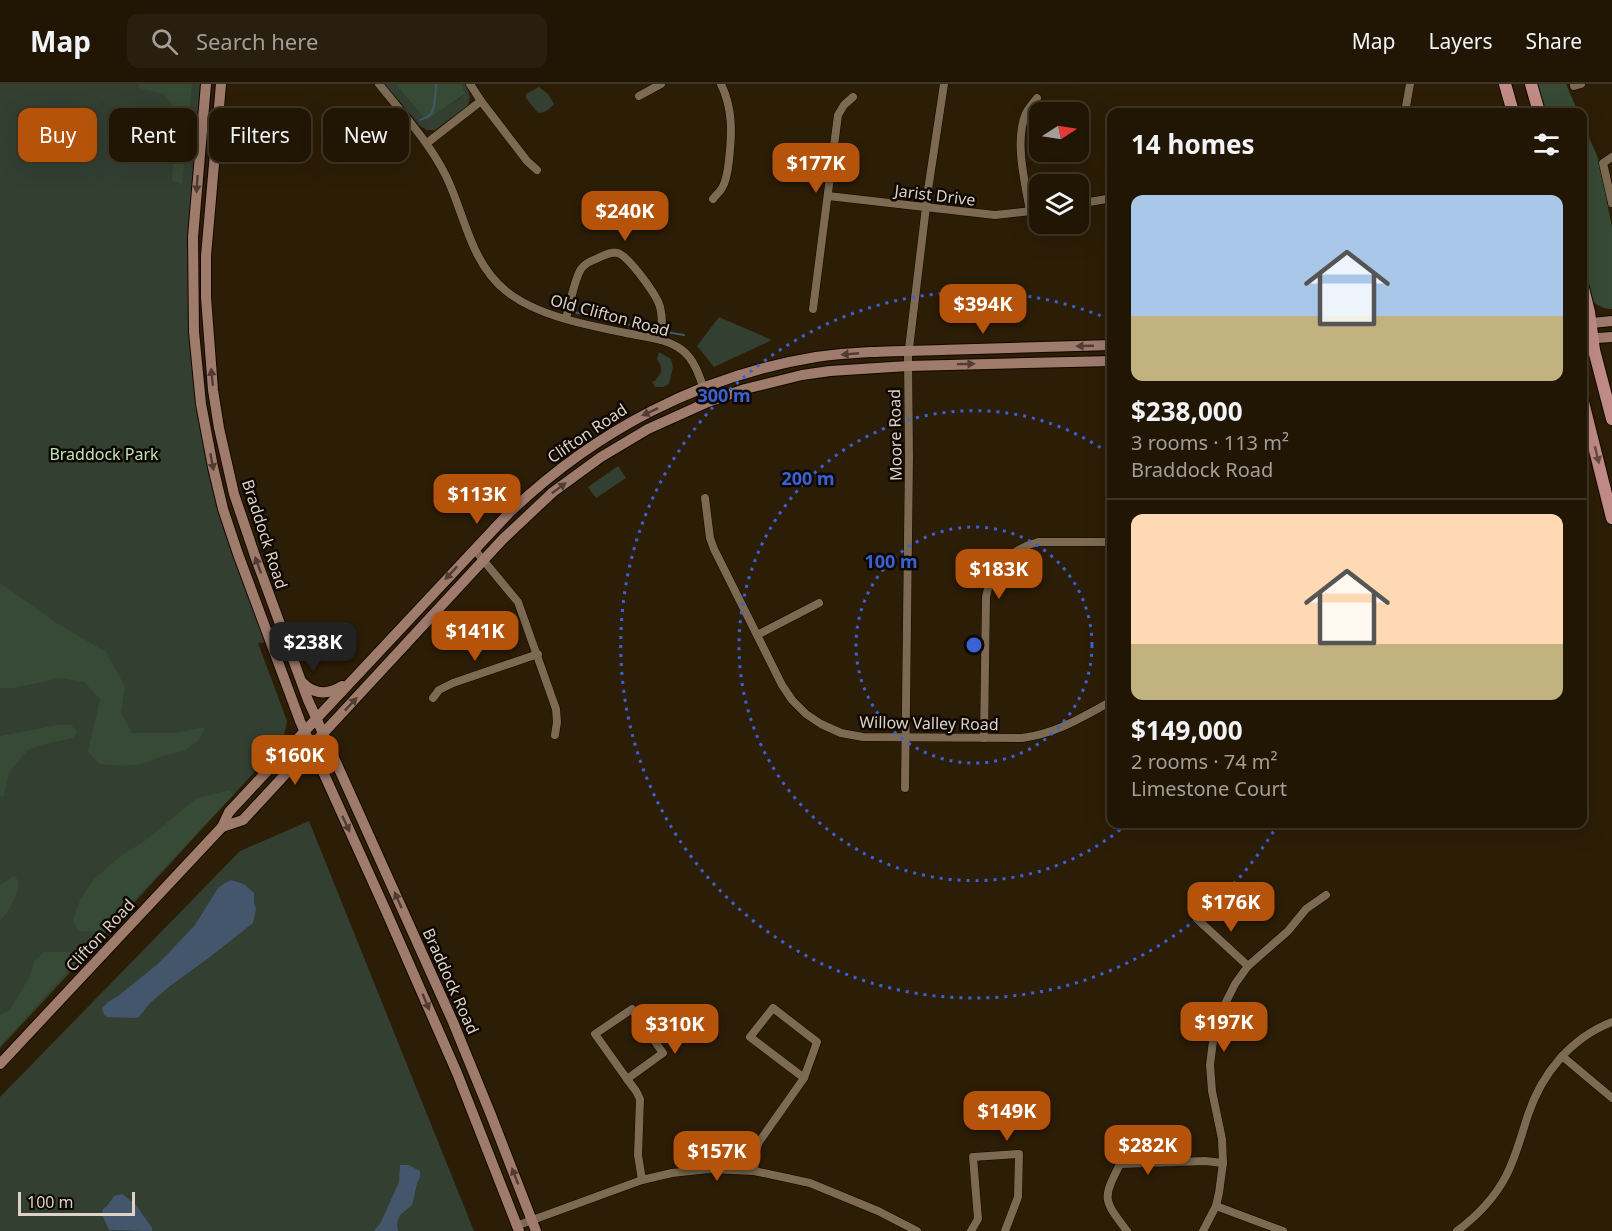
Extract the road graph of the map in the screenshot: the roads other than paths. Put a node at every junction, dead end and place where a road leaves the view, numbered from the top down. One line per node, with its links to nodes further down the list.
1 (207, 84): 58 (main road, Braddock Road, one-way to 58)
2 (220, 84): 54 (main road, Braddock Road, one-way to 2)
3 (379, 84): 18 (street, Old Clifton Road)
4 (470, 84): 14 (street)
5 (661, 84): 11 (street)
6 (721, 84): 22 (street)
7 (944, 84): 26 (street, Moore Road)
8 (1410, 84): 15 (street)
9 (1505, 84): 16 (main road)
10 (1531, 84): 17 (main road)
11 (639, 96)
12 (853, 97): 21 (street)
13 (1037, 98): 27 (street)
14 (481, 101): 18 (street); 20 (street)
15 (1406, 108)
16 (1512, 108)
17 (1538, 108)
18 (427, 143): 30 (street, Old Clifton Road)
19 (1612, 157): 25 (street)
20 (537, 170)
21 (828, 196): 26 (street, Jarist Drive); 29 (street)
22 (713, 199)
23 (1107, 199): 24 (street)
24 (1089, 202)
25 (1612, 202)
26 (926, 208): 27 (street, Jarist Drive); 38 (street, Moore Road)
27 (1029, 211)
28 (1587, 304): 31 (main road)
29 (813, 309)
30 (566, 318): 36 (street, Old Clifton Road); 36 (street)
31 (1587, 320)
32 (1612, 321): 33 (main road)
33 (1587, 324)
34 (1612, 337): 35 (main road)
35 (1587, 339): 44 (main road)
36 (661, 340): 41 (street, Old Clifton Road)
37 (1107, 345): 38 (main road, Clifton Road, one-way to 38)
38 (909, 351): 40 (street, Moore Road); 41 (main road, Clifton Road, one-way to 41)
39 (1107, 361): 40 (main road, Clifton Road, one-way to 39)
40 (908, 366): 42 (main road, Clifton Road); 61 (street, Moore Road)
41 (703, 387): 42 (street, Old Clifton Road); 48 (main road, Clifton Road, one-way to 48)
42 (708, 402): 49 (main road, Clifton Road, one-way to 42)
43 (1587, 418): 46 (main road, one-way to 46)
44 (1612, 419)
45 (705, 498): 51 (street, Willow Valley Road)
46 (1612, 518)
47 (1107, 542): 62 (street)
48 (474, 549): 49 (street); 53 (main road, Clifton Road, one-way to 53)
49 (484, 560): 52 (street); 59 (main road, Clifton Road, one-way to 49)
50 (819, 603): 51 (street)
51 (757, 635): 61 (street, Willow Valley Road)
52 (538, 654): 55 (street); 60 (street)
53 (355, 677): 54 (main road); 57 (main road, Clifton Road)
54 (301, 680): 57 (main road, Braddock Road)
55 (433, 698)
56 (1107, 704): 62 (street, Willow Valley Road)
57 (316, 718): 58 (main road, Clifton Road); 59 (main road, Braddock Road)
58 (304, 732): 63 (main road, Braddock Road); 65 (main road, Clifton Road)
59 (323, 734): 63 (main road, Clifton Road); 79 (main road, Braddock Road, one-way to 59)
60 (555, 735)
61 (905, 737): 62 (street, Willow Valley Road); 64 (street, Moore Road)
62 (984, 738)
63 (311, 747): 65 (main road, Clifton Road); 80 (main road, Braddock Road, one-way to 80)
64 (905, 788)
65 (222, 827): 71 (main road, Clifton Road)
66 (1326, 896): 68 (street)
67 (1197, 919): 68 (street)
68 (1248, 966): 75 (street)
69 (1612, 1022): 70 (street)
70 (1562, 1056): 74 (street); 88 (street)
71 (0, 1064)
72 (627, 1078): 72 (street); 77 (street)
73 (804, 1078): 73 (street); 76 (street)
74 (1612, 1098)
75 (1223, 1163): 78 (street); 85 (street)
76 (754, 1170): 77 (street); 82 (street)
77 (642, 1179): 79 (street)
78 (1216, 1206): 86 (street); 87 (street)
79 (531, 1220): 80 (street); 81 (main road, Braddock Road)
80 (517, 1228)
81 (536, 1231)
82 (917, 1231)
83 (971, 1231): 84 (street)
84 (1005, 1231)
85 (1127, 1231)
86 (1203, 1231)
87 (1283, 1231)
88 (1457, 1231)

